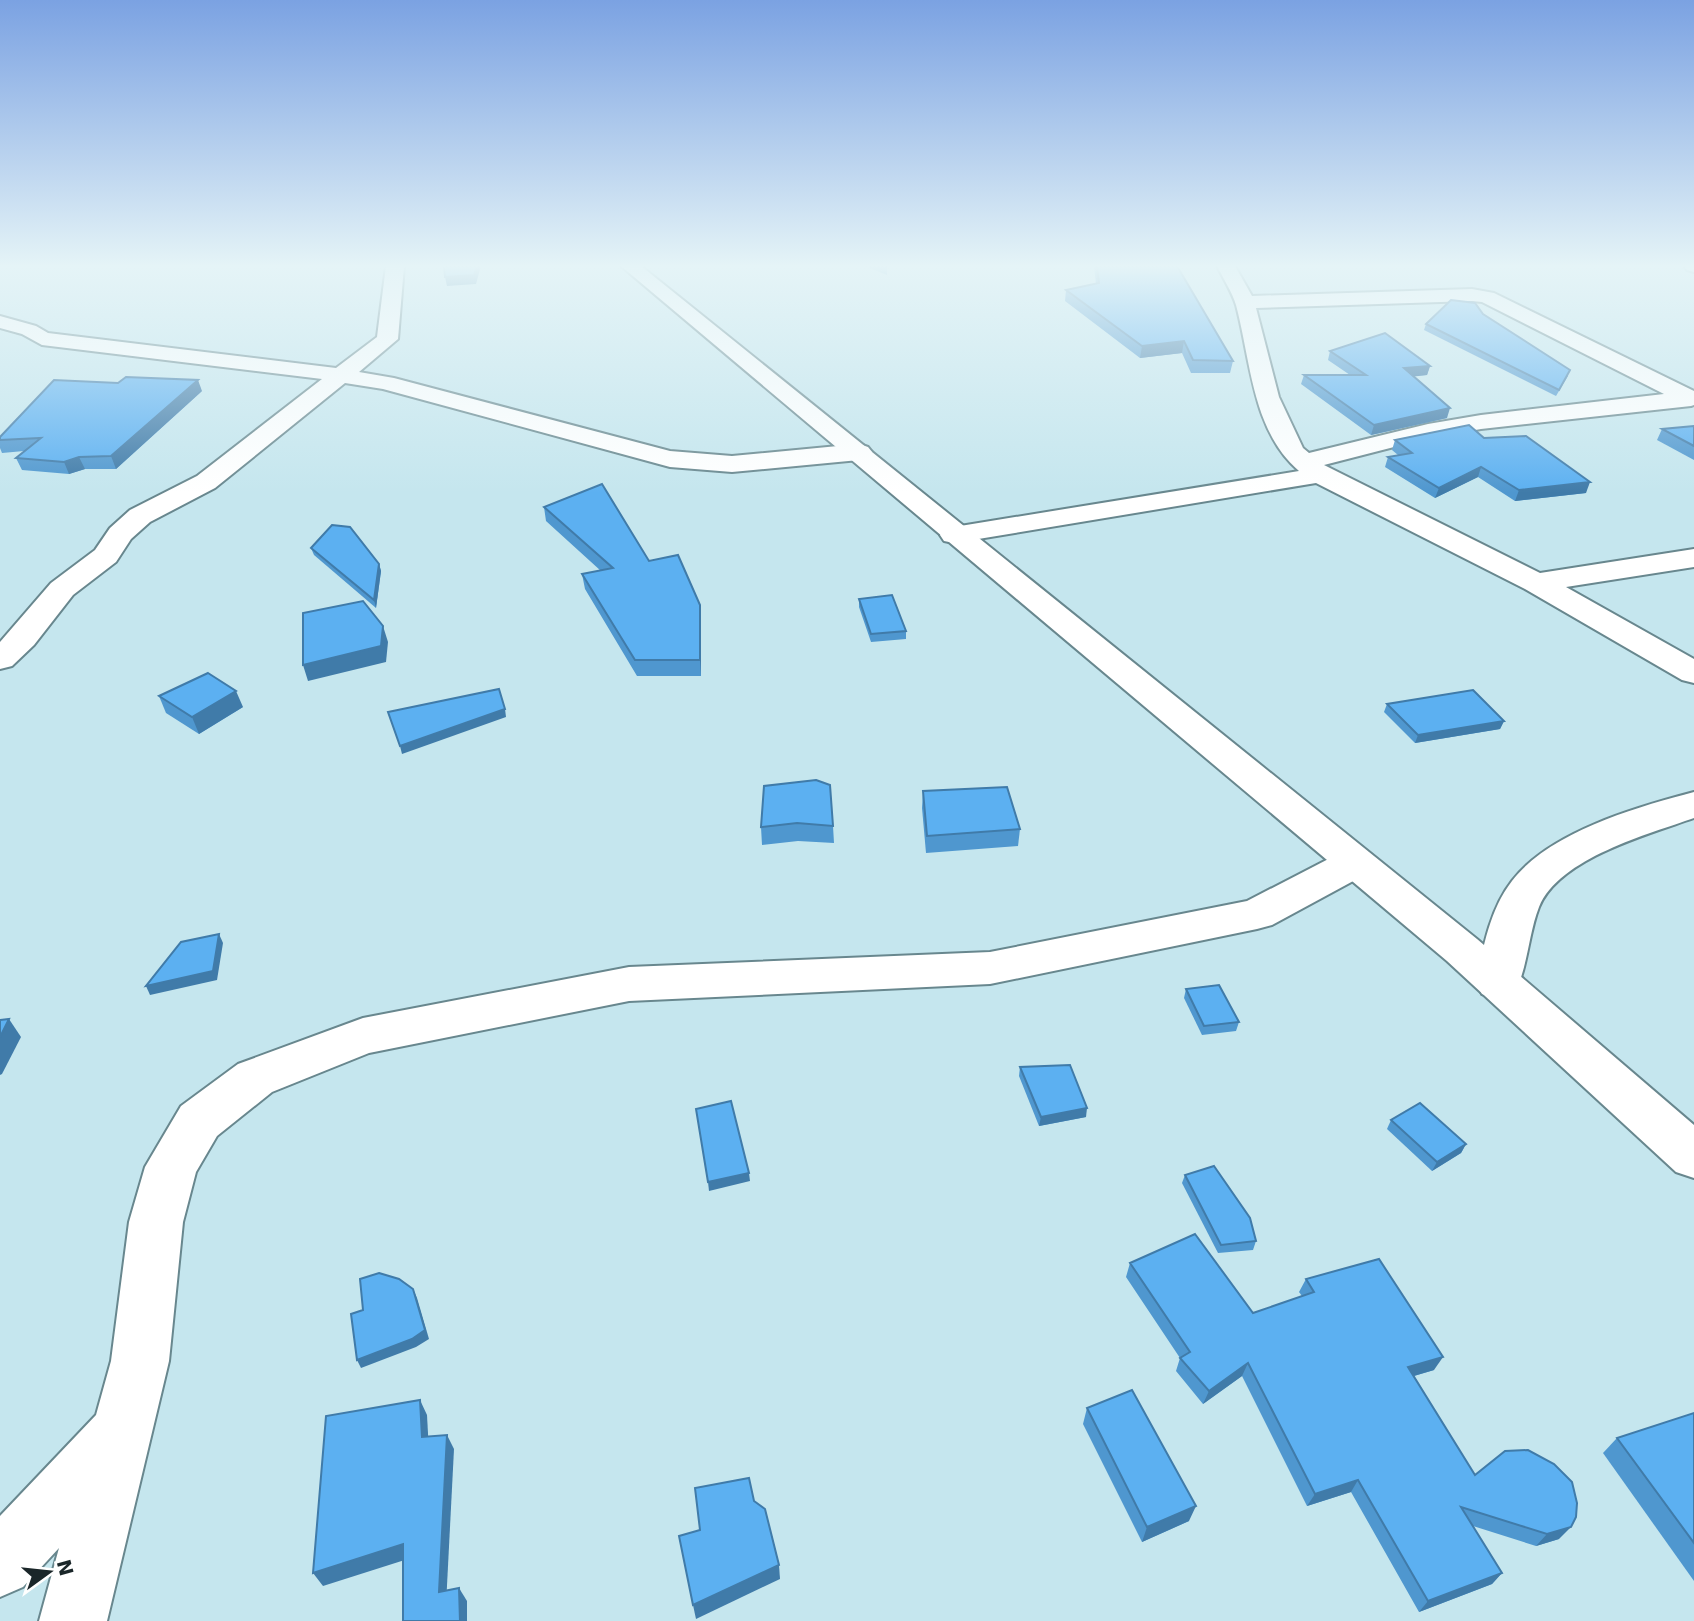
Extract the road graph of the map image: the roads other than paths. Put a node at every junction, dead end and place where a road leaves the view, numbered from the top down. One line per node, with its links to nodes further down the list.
1 (68, 342): 6 (street)
2 (384, 342): 6 (street)
3 (723, 342): 8 (street)
4 (1254, 342): 9 (street)
5 (1578, 342): 7 (street)
6 (344, 376): 8 (street); 13 (street)
7 (1693, 398): 9 (street)
8 (859, 452): 10 (street)
9 (1312, 469): 10 (street); 12 (street)
10 (954, 535): 16 (street)
11 (1694, 558): 12 (street)
12 (1536, 583): 14 (street)
13 (0, 659)
14 (1694, 673)
15 (1694, 804): 17 (street)
16 (1354, 863): 17 (street); 19 (street)
17 (1497, 982): 18 (street)
18 (1694, 1156)
19 (122, 1432): 20 (street); 21 (street)
20 (0, 1564)
21 (73, 1621)

